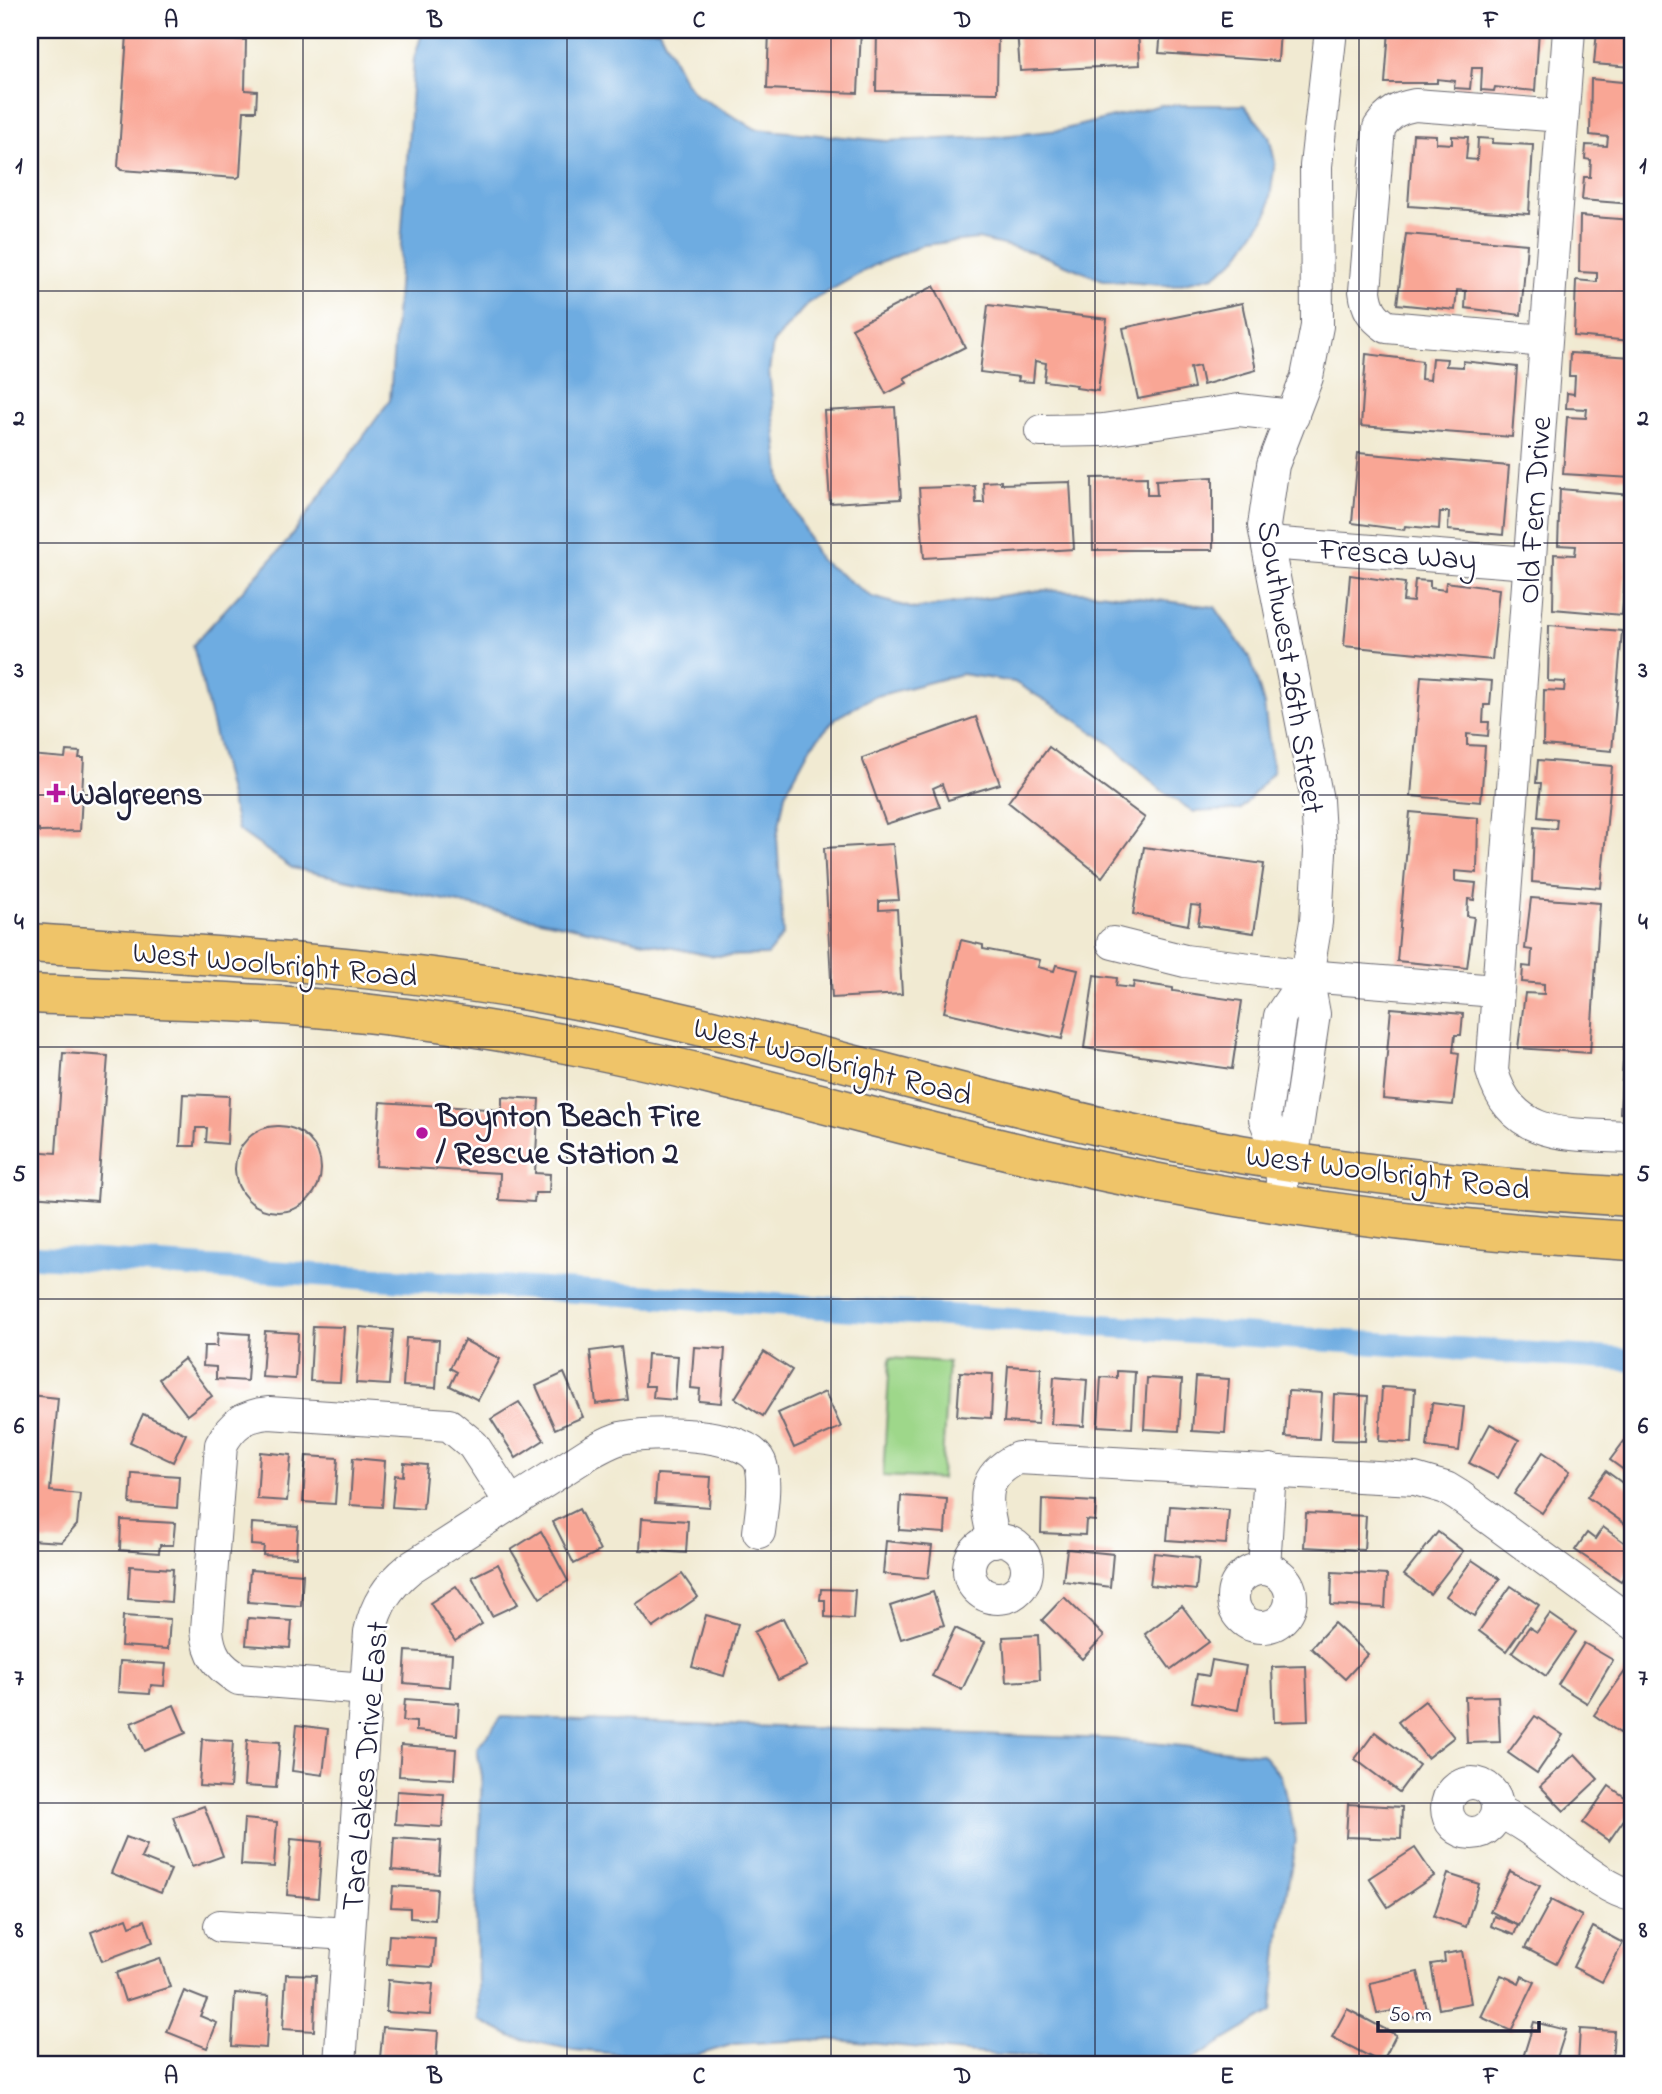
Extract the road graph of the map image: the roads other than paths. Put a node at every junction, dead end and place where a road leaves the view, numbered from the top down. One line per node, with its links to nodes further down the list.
1 (1331, 30): 5 (street, Southwest 26th Street)
2 (1569, 30): 3 (street, Old Fern Drive)
3 (1562, 116): 4 (street, Old Fern Drive); 4 (street)
4 (1545, 341): 8 (street, Old Fern Drive)
5 (1293, 416): 6 (street); 7 (street, Southwest 26th Street)
6 (1041, 431)
7 (1268, 543): 8 (street, Fresca Way); 11 (street, Southwest 26th Street)
8 (1529, 563): 12 (street, Old Fern Drive)
9 (30, 943): 15 (main road, West Woolbright Road)
10 (1113, 943): 11 (street)
11 (1307, 976): 12 (street); 15 (street, Southwest 26th Street)
12 (1496, 991): 14 (street, Old Fern Drive)
13 (30, 994): 17 (main road, West Woolbright Road)
14 (1632, 1137)
15 (1281, 1159): 16 (main road, West Woolbright Road); 17 (street, Southwest 26th Street)
16 (1632, 1197)
17 (1283, 1205): 18 (main road, West Woolbright Road)
18 (1632, 1241)
19 (1270, 1470): 22 (street); 23 (street); 24 (street)
20 (511, 1503): 21 (street, Tara Lakes Drive East); 25 (street, Tara Lakes Drive East); 25 (street)
21 (759, 1532)
22 (994, 1541)
23 (1264, 1569)
24 (1632, 1623)
25 (366, 1689): 29 (street, Tara Lakes Drive East)
26 (1497, 1811): 27 (street)
27 (1632, 1895)
28 (220, 1926): 29 (street)
29 (349, 1934): 30 (street, Tara Lakes Drive East)
30 (340, 2064)

